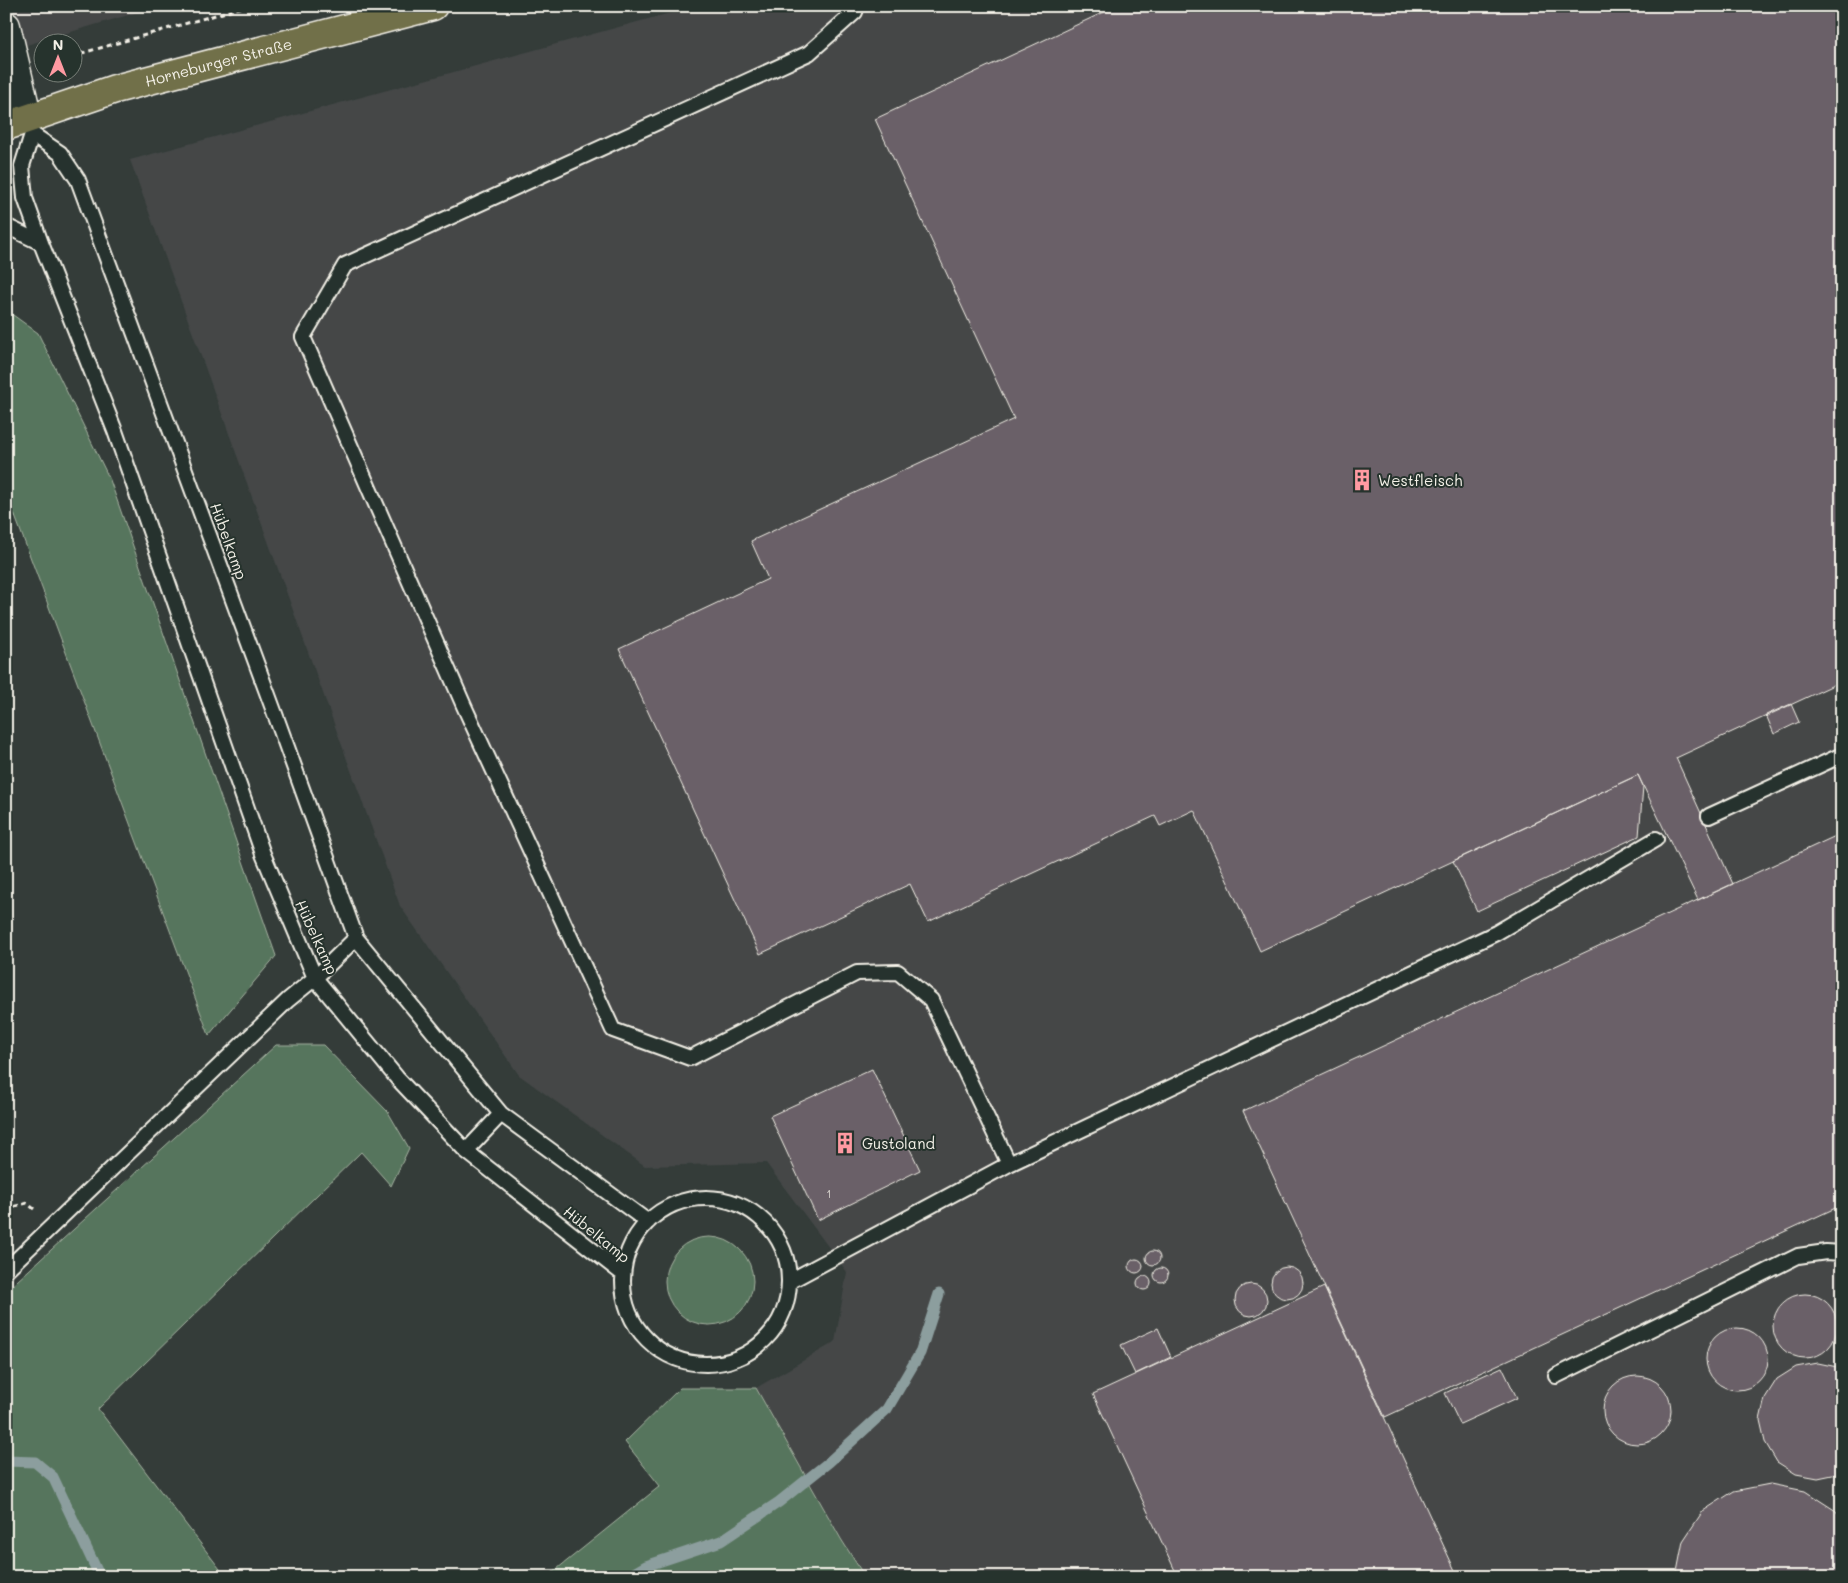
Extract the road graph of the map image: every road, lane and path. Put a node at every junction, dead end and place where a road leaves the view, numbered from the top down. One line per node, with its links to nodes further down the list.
1 (247, 6): 5 (path)
2 (433, 6): 6 (main road, Horneburger Straße)
3 (857, 6): 16 (lane)
4 (6, 26): 6 (street)
5 (82, 53)
6 (22, 126): 8 (lane, Hübelkamp); 12 (lane, Hübelkamp)
7 (6, 226): 8 (lane)
8 (41, 243): 13 (lane, Hübelkamp)
9 (1842, 755): 10 (lane)
10 (1709, 816)
11 (1656, 839): 16 (lane)
12 (356, 938): 13 (lane); 14 (lane, Hübelkamp)
13 (315, 978): 15 (lane, Hübelkamp); 19 (lane)
14 (501, 1114): 15 (lane); 17 (lane, Hübelkamp)
15 (466, 1151): 20 (lane, Hübelkamp)
16 (1010, 1164): 21 (lane)
17 (648, 1222): 20 (lane); 21 (lane, Hübelkamp)
18 (1842, 1253): 22 (lane)
19 (6, 1270)
20 (623, 1274): 21 (lane, Hübelkamp)
21 (790, 1281)
22 (1556, 1376)

